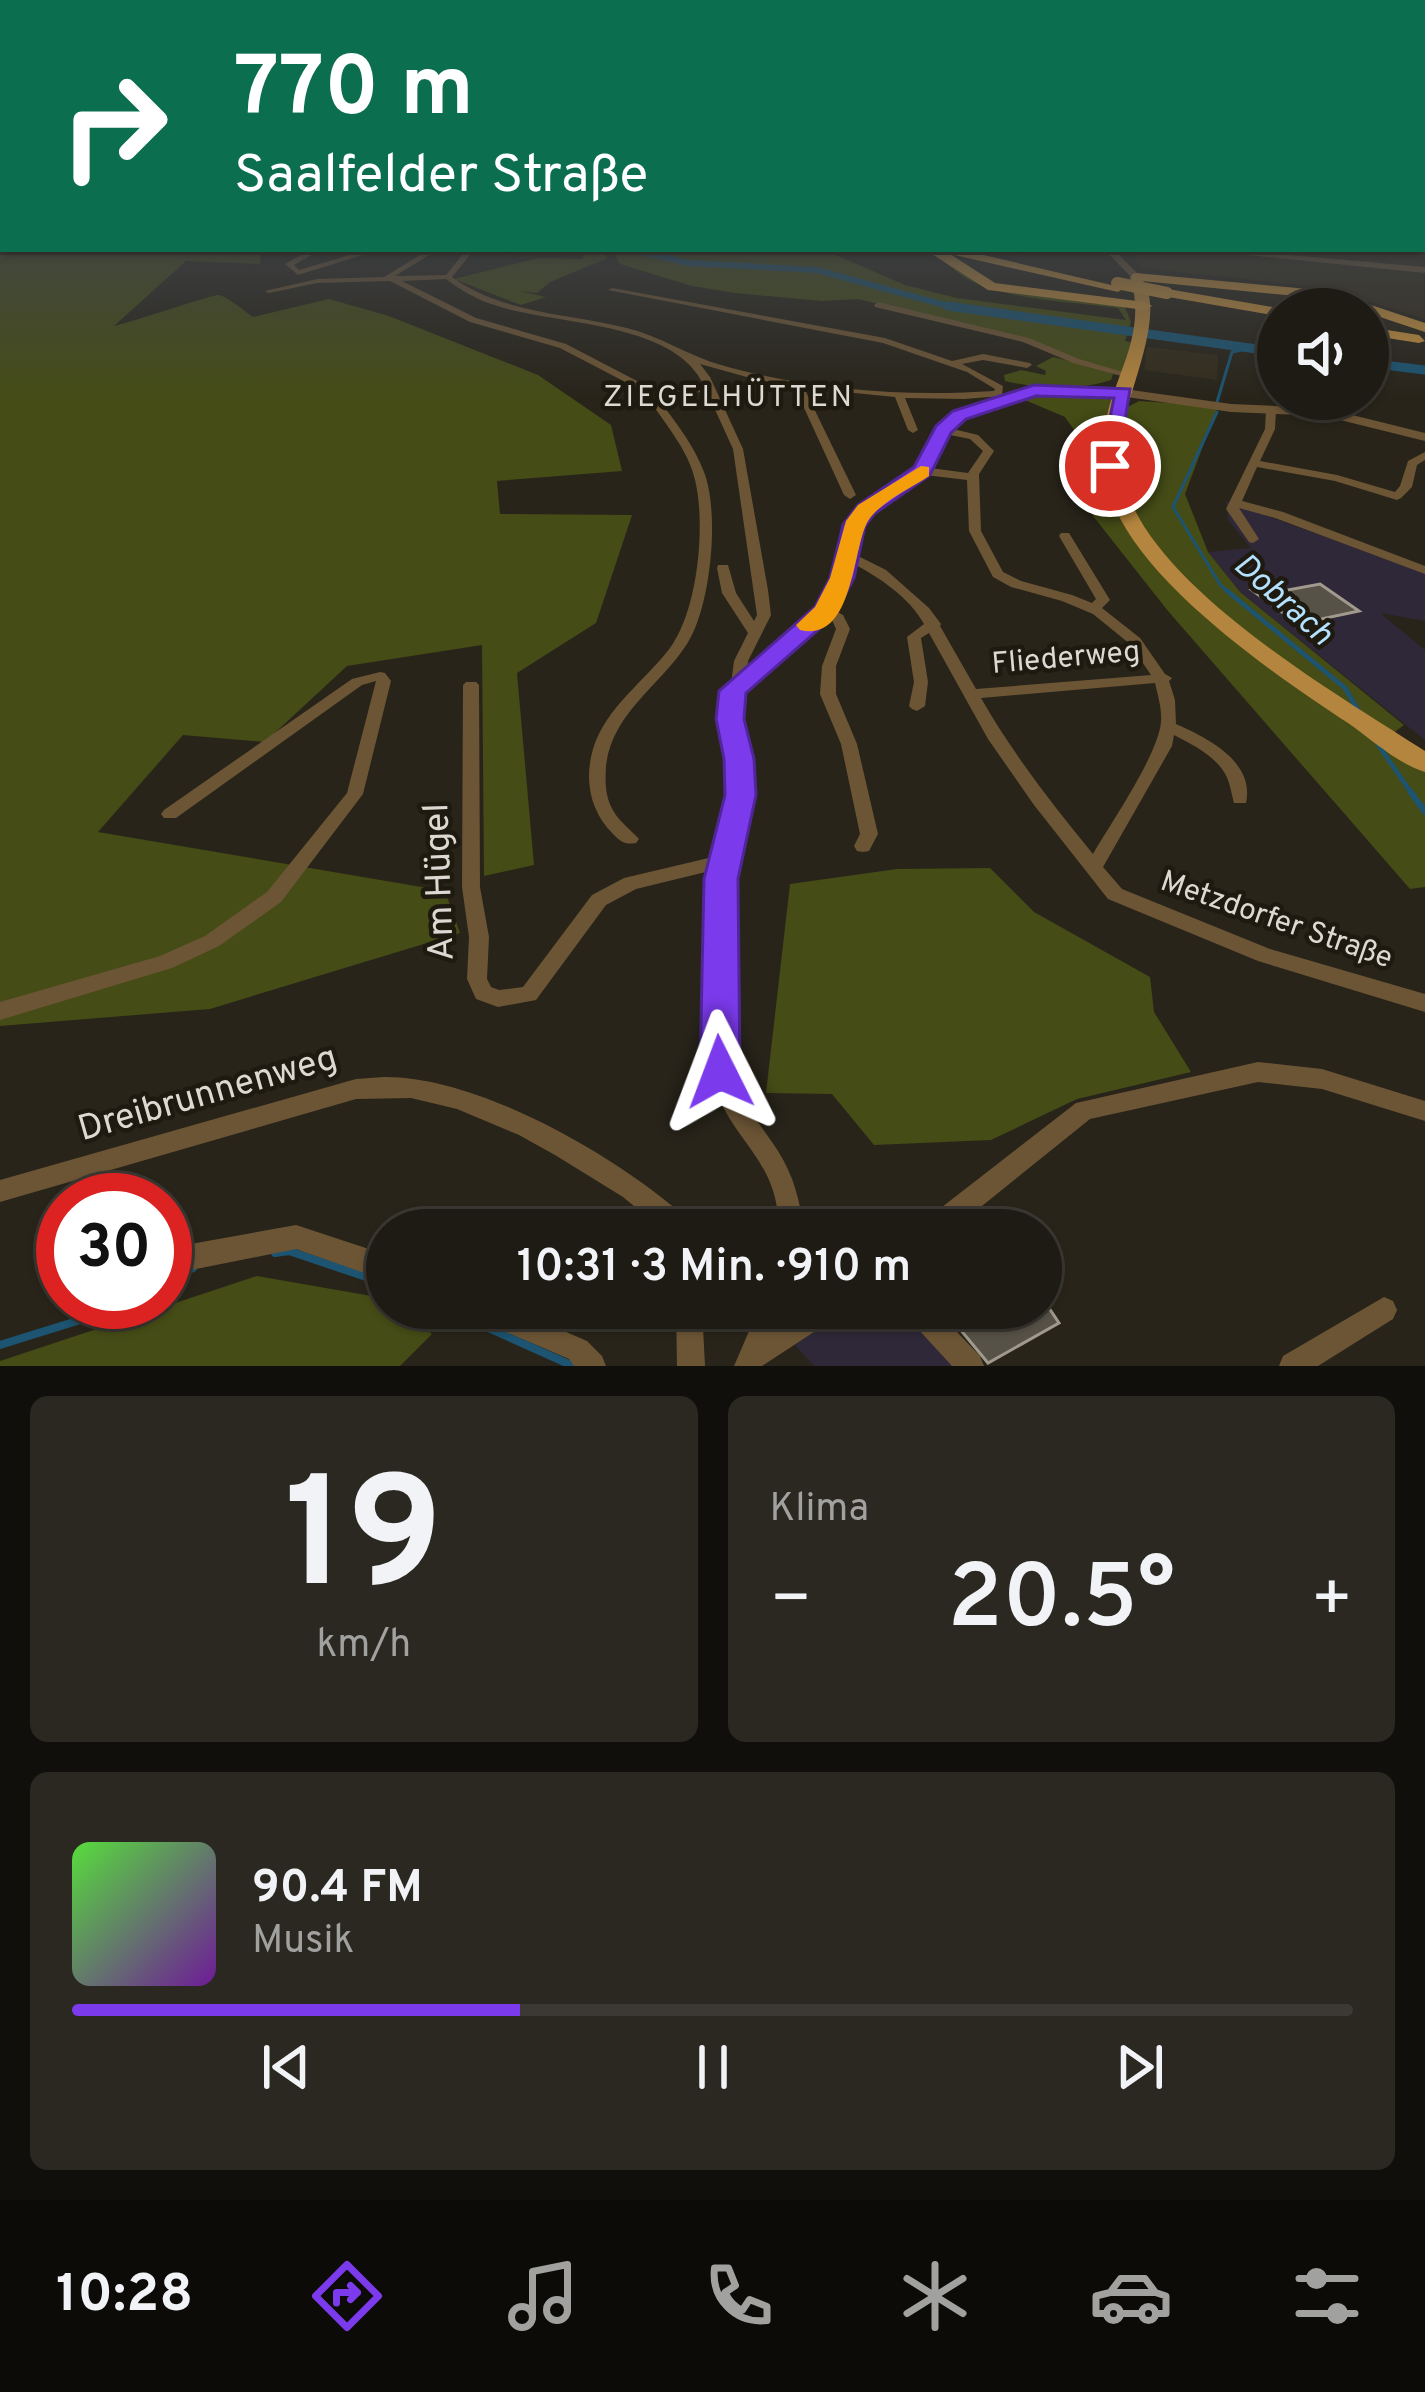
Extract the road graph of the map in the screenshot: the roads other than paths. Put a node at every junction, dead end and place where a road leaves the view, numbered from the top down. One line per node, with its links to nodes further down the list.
1 (302, 272): 10 (street)
2 (392, 272): 14 (street)
3 (452, 272): 12 (street)
4 (966, 272): 15 (highway)
5 (987, 272): 15 (highway)
6 (1027, 272): 11 (highway)
7 (1045, 272): 11 (highway)
8 (1059, 272): 16 (highway)
9 (1127, 272): 18 (street)
10 (298, 273): 13 (street)
11 (1055, 274): 16 (highway)
12 (448, 277): 14 (street); 27 (street)
13 (317, 281): 14 (street); 20 (street)
14 (397, 282): 33 (street)
15 (987, 285): 18 (highway)
16 (1118, 285): 19 (highway, bridge)
17 (612, 290): 28 (street)
18 (1141, 290): 19 (highway); 31 (main road)
19 (1171, 290): 21 (highway); 23 (highway)
20 (269, 291)
21 (1257, 296)
22 (878, 305): 31 (street)
23 (1257, 309)
24 (1389, 318): 26 (highway)
25 (1389, 330): 26 (highway)
26 (1425, 334)
27 (689, 357): 30 (street); 32 (street)
28 (954, 363): 29 (street); 34 (street)
29 (1027, 365)
30 (796, 382): 35 (street); 49 (street)
31 (1125, 387): 34 (street); 37 (street); 37 (street); 68 (main road)
32 (710, 389): 33 (street); 61 (street)
33 (663, 390): 71 (street)
34 (1000, 391): 36 (street); 39 (street)
35 (899, 394): 36 (street); 42 (street)
36 (937, 398): 39 (street)
37 (1167, 400): 38 (street)
38 (1257, 409)
39 (960, 415): 43 (street)
40 (1270, 420): 46 (street)
41 (1359, 420): 44 (street)
42 (913, 430)
43 (943, 430): 47 (street); 48 (street)
44 (1425, 437)
45 (1425, 455): 46 (street)
46 (1252, 463): 50 (street)
47 (922, 471): 48 (street); 55 (street)
48 (973, 477): 58 (street)
49 (850, 495)
50 (1234, 503): 51 (street); 54 (street)
51 (1280, 514): 52 (street); 57 (street)
52 (1330, 524)
53 (1065, 536): 58 (street)
54 (1253, 539)
55 (848, 556): 59 (street); 60 (street, Metzdorfer Straße)
56 (723, 568): 61 (street)
57 (1425, 570)
58 (1094, 609): 62 (street)
59 (826, 611): 63 (street); 72 (street)
60 (934, 624): 65 (street, Metzdorfer Straße); 66 (street)
61 (756, 635): 63 (street)
62 (1165, 678): 65 (street, Fliederweg); 67 (street)
63 (738, 683): 73 (street)
64 (471, 685): 73 (street, Am Hügel)
65 (972, 694): 74 (street, Metzdorfer Straße)
66 (916, 706)
67 (1170, 727): 69 (street); 74 (street)
68 (1425, 763)
69 (1240, 800)
70 (170, 814): 76 (street)
71 (630, 838)
72 (863, 846)
73 (724, 861): 80 (street)
74 (1093, 869): 75 (street, Metzdorfer Straße)
75 (1425, 1003)
76 (0, 1011)
77 (1425, 1111): 81 (street)
78 (2, 1189): 79 (street, Dreibrunnenweg)
79 (659, 1209)
80 (788, 1209)
81 (959, 1209)
82 (192, 1257): 83 (street)
83 (366, 1261)
84 (1384, 1310): 94 (street)
85 (529, 1329): 91 (street)
86 (690, 1329): 92 (street)
87 (764, 1329): 90 (street)
88 (797, 1329): 90 (street)
89 (936, 1329): 93 (street)
90 (752, 1359)
91 (592, 1366)
92 (691, 1366)
93 (970, 1366)
94 (1293, 1366)

